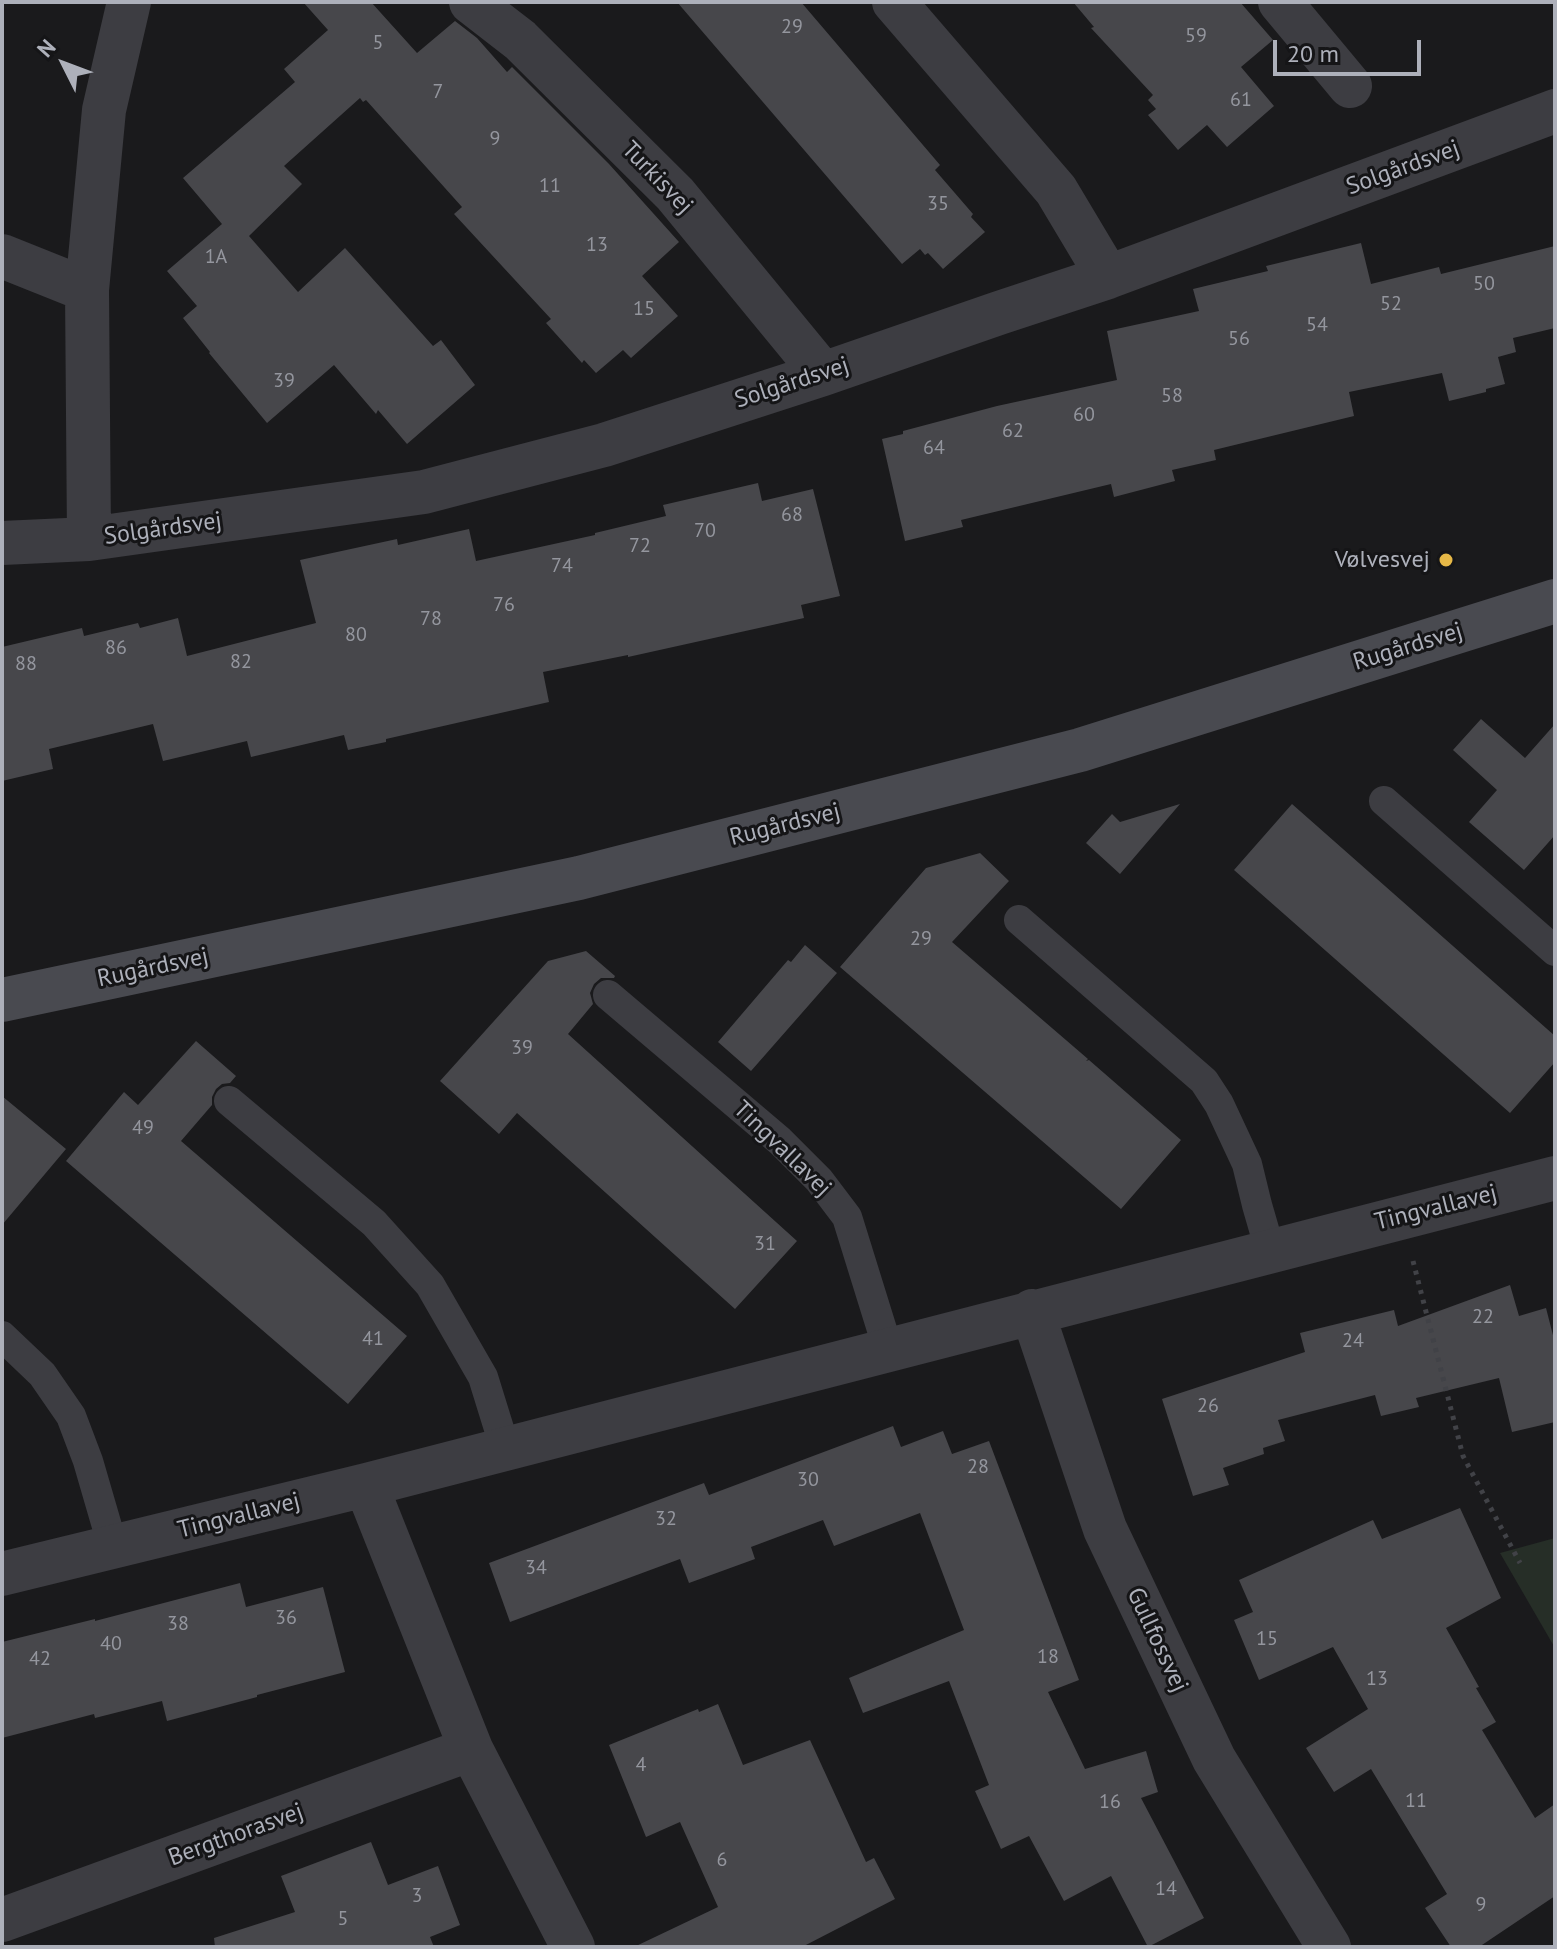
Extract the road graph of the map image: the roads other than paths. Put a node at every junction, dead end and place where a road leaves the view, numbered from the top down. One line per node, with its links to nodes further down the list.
1 (129, 2): 9 (street)
2 (471, 2): 10 (street, Turkisvej)
3 (894, 2): 8 (street)
4 (1280, 2): 5 (street)
5 (1350, 86)
6 (1555, 111): 8 (street, Solgårdsvej)
7 (2, 256): 9 (street)
8 (1108, 277): 10 (street, Solgårdsvej)
9 (87, 290): 11 (street)
10 (823, 374): 11 (street, Solgårdsvej)
11 (89, 539): 12 (street, Solgårdsvej)
12 (2, 543)
13 (1555, 601): 18 (main road, Rugårdsvej)
14 (1384, 801): 16 (lane)
15 (1019, 920): 21 (lane)
16 (1555, 951)
17 (608, 995): 24 (lane, Tingvallavej)
18 (2, 1000)
19 (229, 1101): 25 (lane)
20 (1555, 1178): 21 (street, Tingvallavej)
21 (1270, 1250): 22 (street, Tingvallavej)
22 (1032, 1311): 24 (street, Tingvallavej); 32 (street, Gullfossvej)
23 (2, 1336): 27 (lane)
24 (888, 1349): 25 (street, Tingvallavej)
25 (505, 1448): 26 (street, Tingvallavej)
26 (366, 1485): 27 (street, Tingvallavej); 29 (street)
27 (113, 1547): 28 (street, Tingvallavej)
28 (2, 1574)
29 (471, 1749): 30 (street, Bergthorasvej); 31 (street)
30 (2, 1920)
31 (573, 1947)
32 (1329, 1947)

